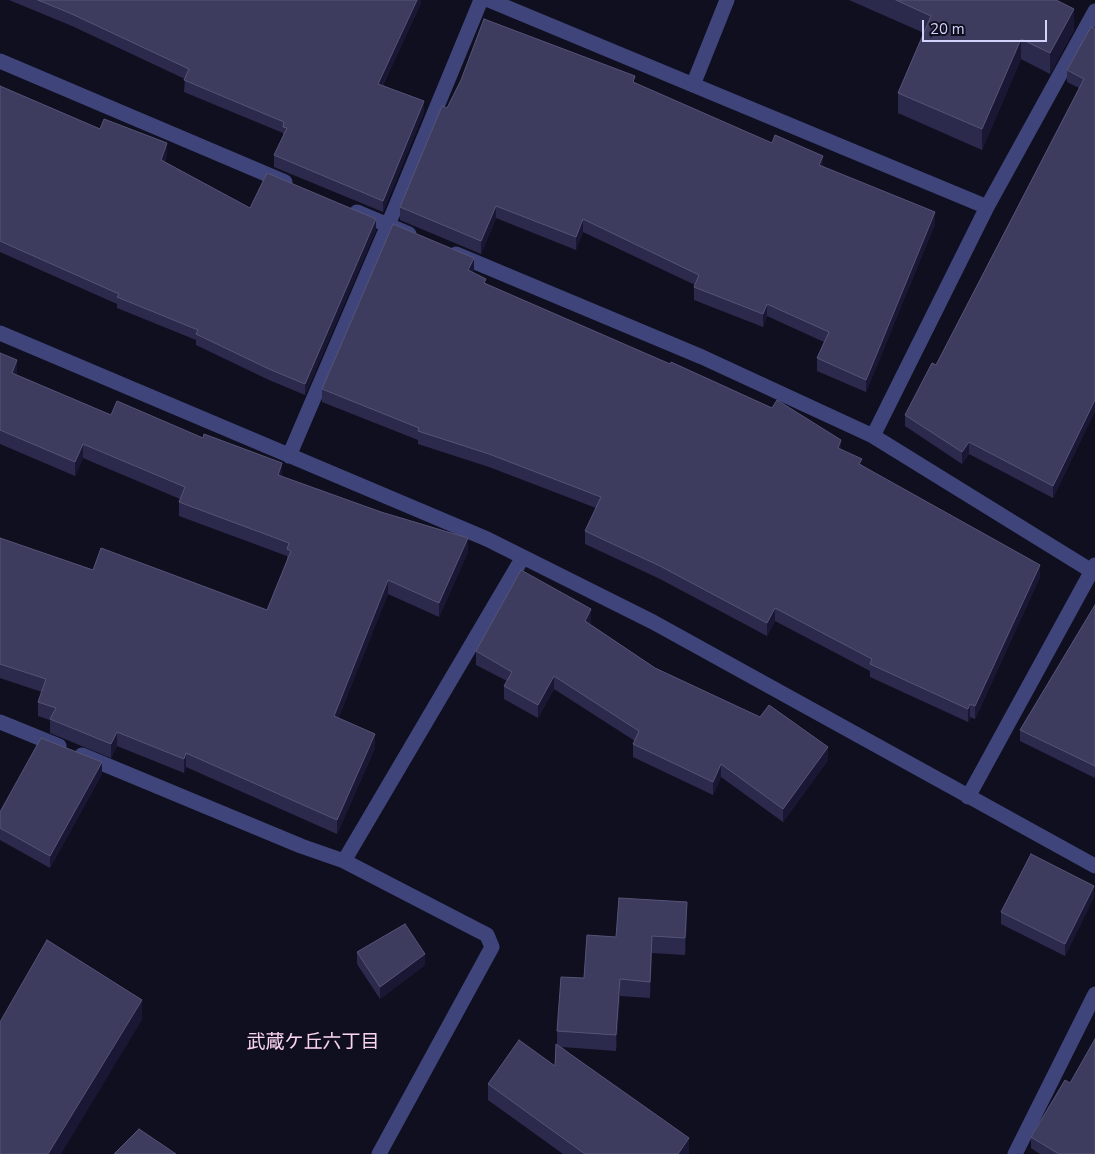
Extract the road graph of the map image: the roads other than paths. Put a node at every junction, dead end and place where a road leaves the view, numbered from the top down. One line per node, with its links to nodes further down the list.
1 (481, 0): 10 (street)
2 (489, 0): 6 (street)
3 (727, 0): 6 (street)
4 (1095, 11): 9 (street)
5 (0, 61): 7 (street)
6 (693, 84): 9 (street)
7 (298, 187)
8 (343, 206): 10 (street)
9 (987, 207): 14 (street)
10 (388, 226): 11 (street); 15 (street)
11 (425, 241)
12 (444, 249): 14 (street)
13 (0, 333): 15 (street)
14 (873, 436): 17 (street)
15 (289, 456): 16 (street)
16 (523, 557): 19 (street); 20 (street)
17 (1094, 570): 19 (street)
18 (0, 722): 20 (street)
19 (968, 797): 21 (street)
20 (344, 862): 23 (street)
21 (1095, 866)
22 (1095, 994): 24 (street)
23 (379, 1154)
24 (1015, 1154)

